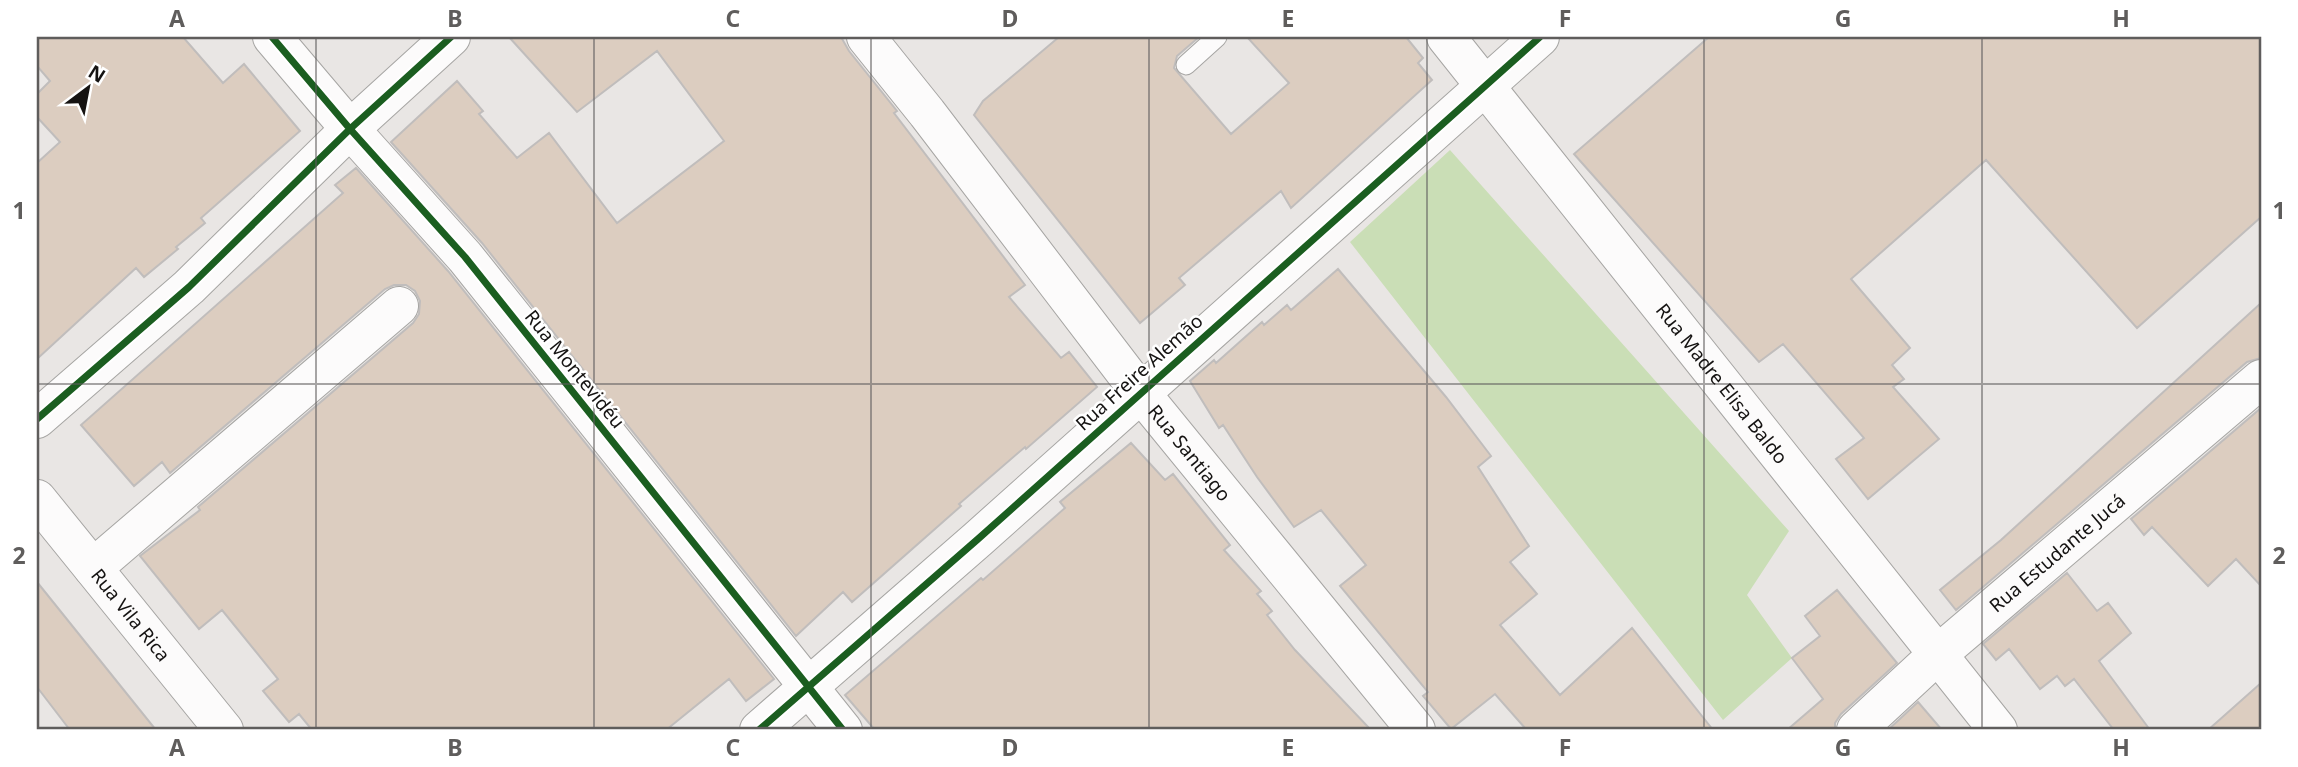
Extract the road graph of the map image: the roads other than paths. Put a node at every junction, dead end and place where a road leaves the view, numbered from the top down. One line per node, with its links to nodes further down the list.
1 (272, 37): 9 (street, Rua Montevidéu)
2 (451, 37): 9 (street)
3 (866, 37): 12 (street, Rua Santiago)
4 (1217, 37): 7 (lane)
5 (1447, 37): 8 (street, Rua Madre Elisa Baldo)
6 (1540, 37): 8 (street, Rua Freire Alemão)
7 (1186, 65)
8 (1486, 86): 12 (street, Rua Freire Alemão); 16 (street, Rua Madre Elisa Baldo)
9 (350, 129): 13 (street); 17 (street, Rua Montevidéu)
10 (399, 306): 15 (street)
11 (2261, 379): 16 (street, Rua Estudante Jucá)
12 (1140, 392): 17 (street, Rua Freire Alemão); 21 (street, Rua Santiago)
13 (37, 419)
14 (37, 499): 15 (street, Rua Vila Rica)
15 (93, 568): 18 (street, Rua Vila Rica)
16 (1937, 654): 22 (street, Rua Estudante Jucá); 23 (street, Rua Madre Elisa Baldo)
17 (810, 687): 19 (street, Rua Freire Alemão); 20 (street, Rua Montevidéu)
18 (225, 730)
19 (759, 730)
20 (842, 730)
21 (1416, 730)
22 (1856, 730)
23 (1998, 730)

